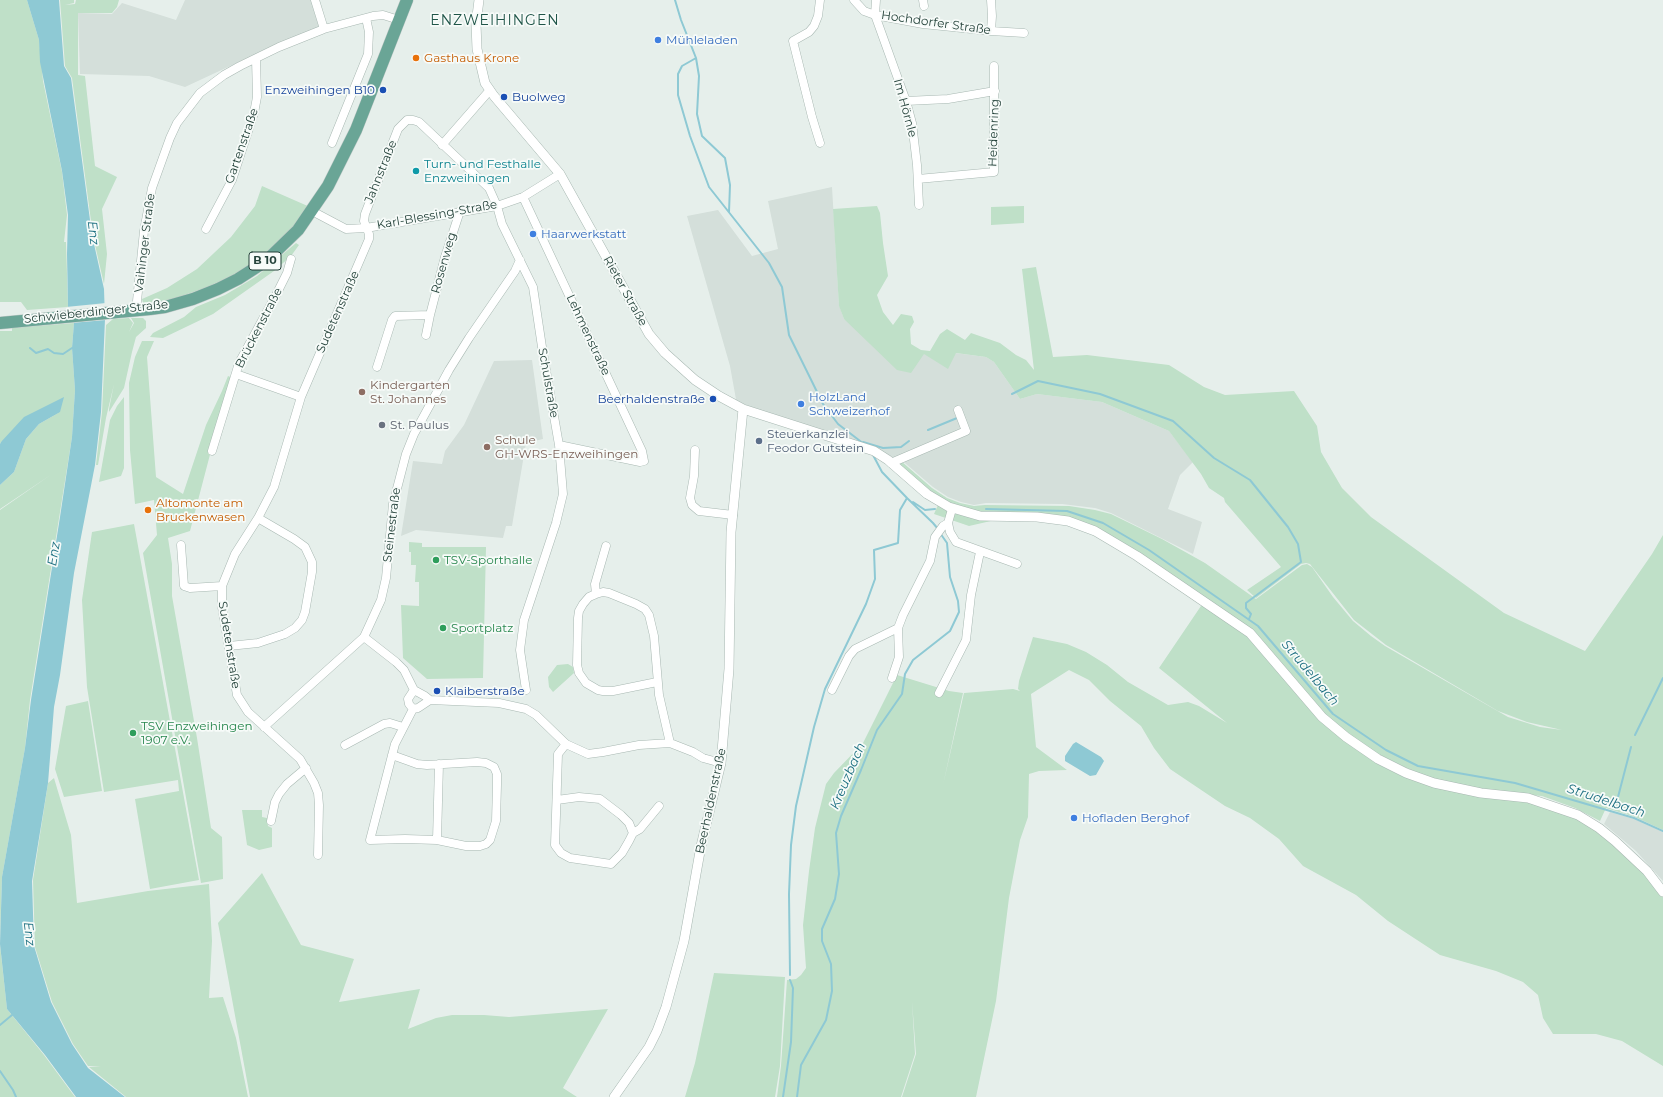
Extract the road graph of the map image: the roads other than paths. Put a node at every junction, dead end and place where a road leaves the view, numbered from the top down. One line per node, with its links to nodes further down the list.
1 (314, 0): 11 (street)
2 (407, 0): 10 (main road, Schwieberdinger Straße / B 10)
3 (479, 0): 16 (street, Rieter Straße)
4 (820, 0): 21 (street)
5 (854, 0): 8 (street, Hochdorfer Straße)
6 (876, 0): 8 (street)
7 (991, 0): 12 (street)
8 (875, 15): 12 (street, Hochdorfer Straße); 18 (street, Im Hörnle)
9 (366, 18): 10 (street, Vaihinger Straße); 11 (street, Vaihinger Straße); 20 (street)
10 (399, 20): 28 (main road, Schwieberdinger Straße / B 10)
11 (324, 29): 14 (street, Vaihinger Straße)
12 (991, 31): 13 (street, Hochdorfer Straße)
13 (1024, 33)
14 (256, 59): 31 (street, Gartenstraße); 34 (street, Vaihinger Straße)
15 (994, 66): 17 (street, Heidenring)
16 (490, 90): 22 (street); 23 (street, Rieter Straße)
17 (995, 91): 18 (street, Heidenring); 24 (street, Heidenring)
18 (906, 101): 24 (street, Im Hörnle)
19 (407, 120): 22 (street, Schulstraße); 30 (street, Jahnstraße)
20 (332, 143)
21 (820, 143)
22 (442, 145): 27 (street, Schulstraße)
23 (560, 174): 25 (street, Karl-Blessing-Straße); 41 (street, Rieter Straße)
24 (918, 179): 26 (street, Im Hörnle)
25 (523, 197): 27 (street, Karl-Blessing-Straße); 43 (street, Lehmenstraße)
26 (919, 205)
27 (497, 206): 29 (street, Karl-Blessing-Straße); 33 (street, Schulstraße)
28 (312, 211): 30 (street, Karl-Blessing-Straße); 34 (main road, Schwieberdinger Straße / B 10)
29 (460, 211): 30 (street, Karl-Blessing-Straße); 35 (street, Rosenweg)
30 (366, 228): 40 (street, Sudetenstraße)
31 (206, 229)
32 (292, 259): 39 (street, Brückenstraße)
33 (520, 260): 43 (street, Schulstraße); 58 (street, Steinestraße)
34 (136, 310): 36 (main road, Schwieberdinger Straße / B 10)
35 (430, 315): 37 (street, Rosenweg); 38 (street)
36 (6, 322)
37 (426, 335)
38 (378, 367)
39 (236, 374): 40 (street); 45 (street, Brückenstraße)
40 (301, 397): 49 (street, Sudetenstraße)
41 (743, 409): 46 (street, Rieter Straße); 48 (street, Beerhaldenstraße)
42 (960, 415): 46 (street)
43 (559, 445): 63 (street, Schulstraße)
44 (695, 450): 48 (street)
45 (212, 451)
46 (891, 463): 47 (street, Rieter Straße)
47 (952, 509): 50 (street); 83 (street, Rieter Straße)
48 (733, 515): 74 (street, Beerhaldenstraße)
49 (258, 518): 55 (street, Sudetenstraße); 59 (street)
50 (945, 524): 53 (street); 57 (street)
51 (181, 546): 55 (street)
52 (606, 546): 56 (street)
53 (980, 552): 54 (street); 65 (street)
54 (1016, 564)
55 (222, 586): 59 (street, Sudetenstraße)
56 (596, 594): 61 (street); 61 (street)
57 (898, 628): 60 (street); 64 (street)
58 (364, 637): 62 (street); 69 (street, Steinestraße)
59 (229, 646): 69 (street, Sudetenstraße)
60 (892, 678)
61 (657, 682): 70 (street)
62 (414, 690): 66 (street); 67 (street)
63 (526, 690)
64 (832, 690)
65 (940, 693)
66 (430, 700): 67 (street); 71 (street)
67 (413, 709): 68 (street)
68 (403, 727): 72 (street); 73 (street)
69 (264, 728): 76 (street, Sudetenstraße)
70 (670, 742): 71 (street); 74 (street)
71 (566, 744): 77 (street)
72 (345, 746)
73 (392, 755): 75 (street); 81 (street)
74 (720, 763): 84 (street, Beerhaldenstraße)
75 (439, 764): 81 (street); 81 (street)
76 (306, 768): 79 (street); 82 (street, Sudetenstraße)
77 (557, 800): 80 (street); 80 (street)
78 (659, 806): 80 (street)
79 (271, 822)
80 (633, 833)
81 (437, 840)
82 (318, 855)
83 (1663, 892)
84 (614, 1097)

